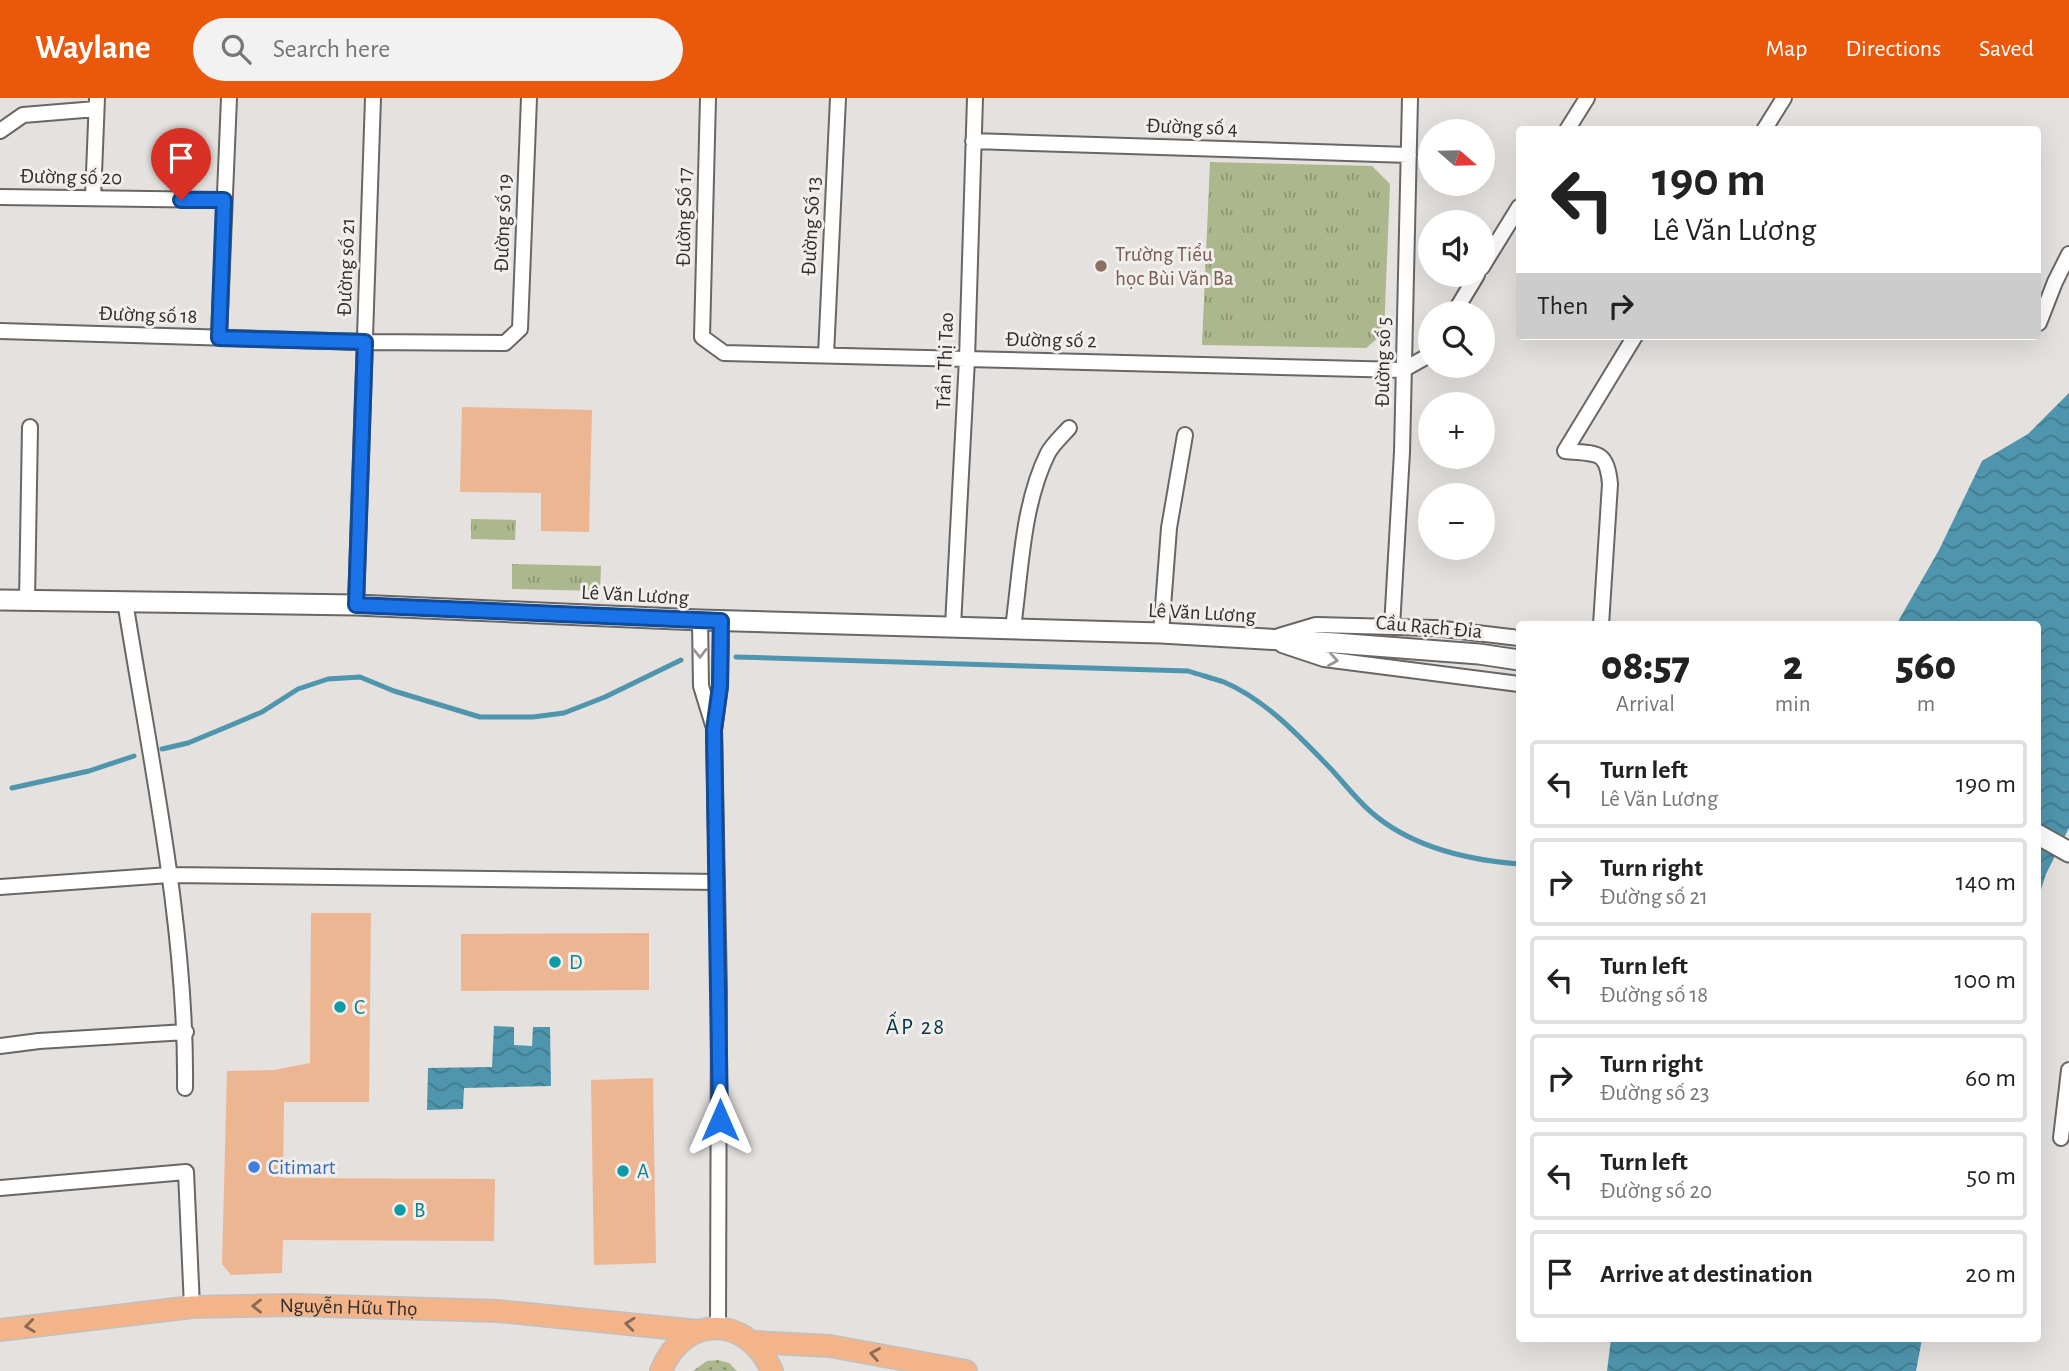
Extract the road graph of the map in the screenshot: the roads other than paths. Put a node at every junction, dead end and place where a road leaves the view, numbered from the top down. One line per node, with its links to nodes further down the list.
1 (229, 98): 18 (street)
2 (373, 98): 27 (street, Đường số 21)
3 (529, 98): 28 (street, Đường số 19)
4 (708, 98): 24 (street, Đường Số 17)
5 (838, 98): 29 (street, Đường Số 13)
6 (975, 98): 14 (street, Trần Thị Tao)
7 (1410, 98): 15 (street, Đường số 5)
8 (1587, 98): 11 (street)
9 (1784, 98): 12 (street)
10 (96, 103): 13 (street); 17 (street)
11 (1570, 126)
12 (1766, 126)
13 (0, 131)
14 (974, 141): 15 (street, Đường số 4); 30 (street, Trần Thị Tao)
15 (1409, 155): 32 (street, Đường số 5)
16 (0, 197): 17 (street, Đường số 20)
17 (93, 198): 18 (street, Đường số 20)
18 (224, 200): 25 (street)
19 (1516, 212): 20 (street)
20 (1495, 246)
21 (2069, 254): 22 (street)
22 (2041, 318)
23 (0, 331): 25 (street, Đường số 18)
24 (702, 337): 29 (street, Đường số 2)
25 (219, 338): 27 (street, Đường số 18)
26 (1632, 340): 42 (street)
27 (365, 342): 28 (street, Đường số 18); 39 (street, Đường số 21)
28 (505, 343)
29 (826, 355): 30 (street, Đường số 2)
30 (967, 359): 32 (street, Đường số 2); 43 (street, Trần Thị Tao)
31 (1418, 362): 32 (street)
32 (1404, 370): 44 (street, Đường số 5)
33 (30, 427): 37 (street)
34 (1069, 428): 45 (street)
35 (1185, 435): 46 (street)
36 (0, 600): 37 (main road, Lê Văn Lương)
37 (27, 601): 38 (main road, Lê Văn Lương)
38 (125, 601): 39 (main road, Lê Văn Lương); 55 (street)
39 (356, 605): 40 (main road, Lê Văn Lương)
40 (700, 620): 41 (main road, Lê Văn Lương); 52 (street, one-way to 52)
41 (721, 621): 43 (main road, Lê Văn Lương); 52 (street)
42 (1601, 621)
43 (953, 626): 45 (main road, Lê Văn Lương)
44 (1392, 627): 47 (street, Lê Văn Lương); 48 (street, Lê Văn Lương)
45 (1013, 628): 46 (main road, Lê Văn Lương)
46 (1161, 633): 48 (main road, Lê Văn Lương)
47 (1516, 638)
48 (1268, 640): 49 (main road, Lê Văn Lương); 51 (street, Lê Văn Lương, one-way to 51)
49 (1335, 643): 50 (main road, Cầu Rạch Đỉa)
50 (1516, 660)
51 (1516, 684)
52 (714, 730): 56 (street)
53 (2041, 836): 54 (main road)
54 (2069, 852)
55 (169, 875): 56 (street); 57 (street); 58 (street)
56 (717, 882): 66 (street)
57 (0, 887)
58 (186, 1032): 59 (street); 61 (street)
59 (0, 1046)
60 (2069, 1070): 62 (street)
61 (185, 1088)
62 (2062, 1138)
63 (0, 1188): 64 (street)
64 (192, 1307): 65 (main road, Nguyễn Hữu Thọ, one-way to 65); 66 (main road, Nguyễn Hữu Thọ, one-way to 64)
65 (0, 1330)
66 (708, 1330): 67 (main road, Nguyễn Hữu Thọ); 68 (main road)
67 (754, 1342): 69 (main road); 70 (main road, one-way to 67)
68 (661, 1371)
69 (772, 1371)
70 (966, 1371)

